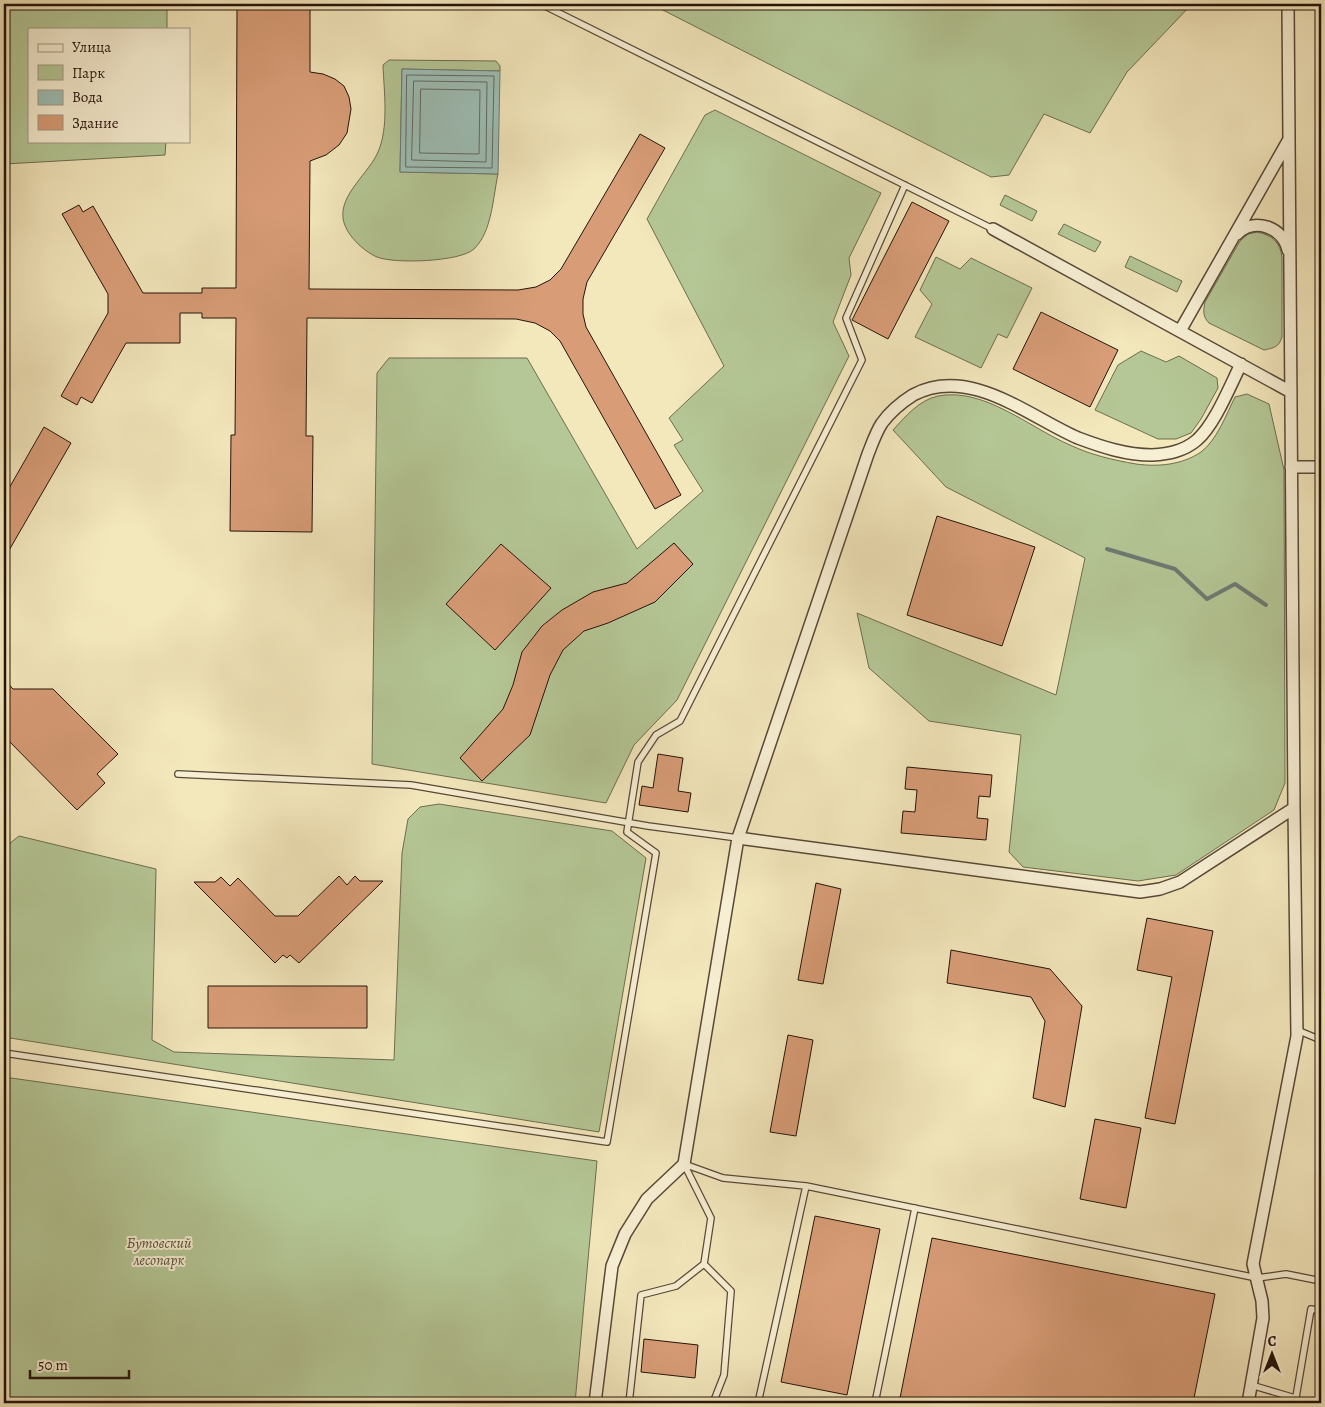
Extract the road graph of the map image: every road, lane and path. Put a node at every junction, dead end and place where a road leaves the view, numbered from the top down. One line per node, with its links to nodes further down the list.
1 (541, 4): 4 (lane)
2 (1288, 4): 3 (street)
3 (1290, 132): 6 (street); 7 (street)
4 (906, 185): 5 (lane); 15 (lane)
5 (993, 229): 8 (street)
6 (1234, 237): 7 (street); 8 (street)
7 (1290, 256): 10 (street)
8 (1180, 331): 9 (street)
9 (1241, 364): 10 (street); 16 (street)
10 (1291, 392): 11 (street)
11 (1291, 467): 12 (street); 14 (street)
12 (1321, 467)
13 (178, 774): 15 (lane)
14 (1294, 808): 16 (street); 17 (street)
15 (629, 822): 16 (lane); 19 (lane)
16 (738, 838): 20 (street)
17 (1297, 1030): 18 (lane); 24 (street)
18 (1321, 1040)
19 (4, 1053)
20 (684, 1164): 21 (lane); 23 (lane); 29 (street)
21 (806, 1186): 22 (lane); 32 (lane)
22 (915, 1208): 24 (lane); 33 (lane)
23 (704, 1264): 30 (lane); 31 (lane)
24 (1257, 1278): 25 (lane); 27 (street)
25 (1321, 1281)
26 (1321, 1311): 28 (lane)
27 (1251, 1385): 28 (lane); 34 (street)
28 (1295, 1401)
29 (595, 1403)
30 (629, 1403)
31 (713, 1403)
32 (758, 1403)
33 (875, 1403)
34 (1248, 1403)

